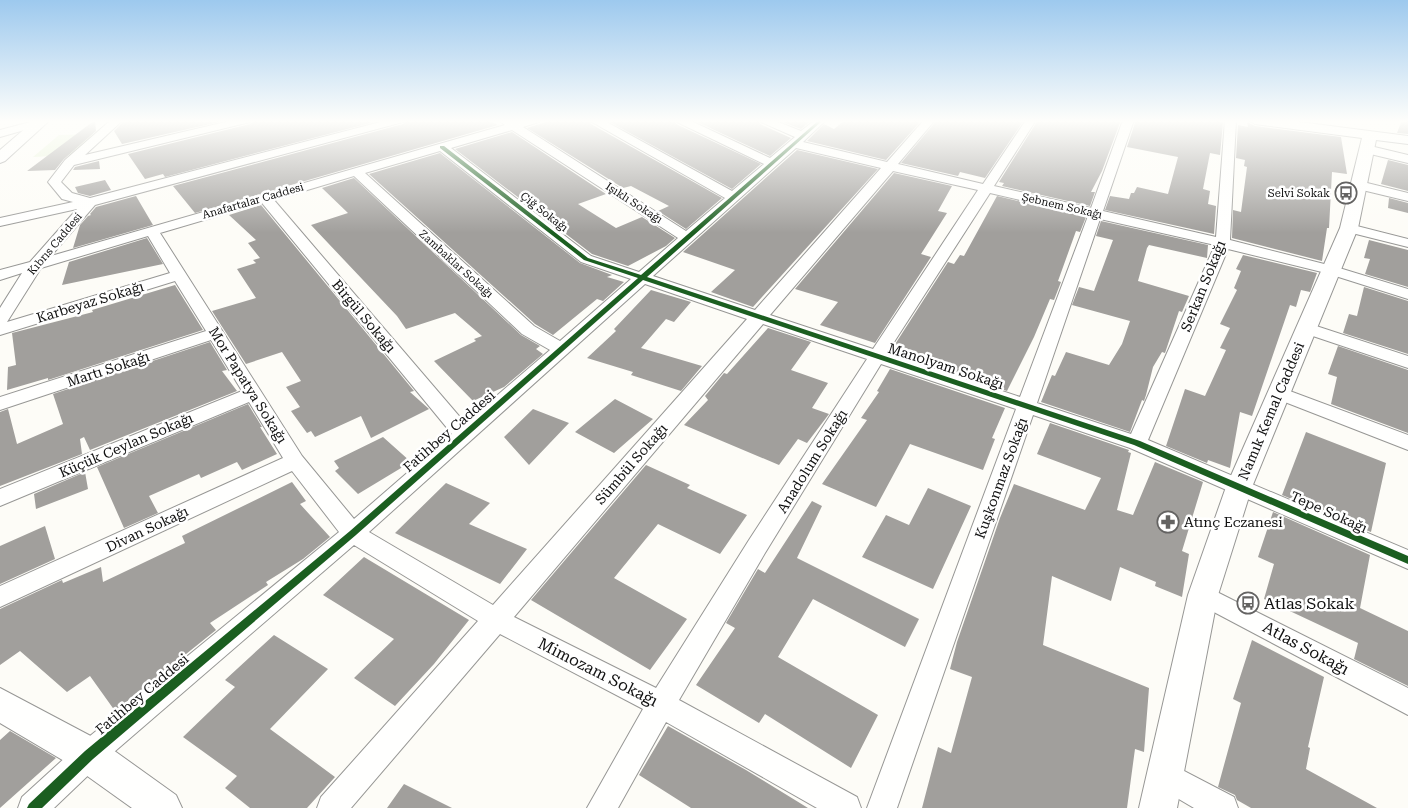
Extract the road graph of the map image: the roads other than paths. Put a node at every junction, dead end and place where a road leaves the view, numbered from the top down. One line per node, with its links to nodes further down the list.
1 (75, 158): 16 (street, Kıbrıs Caddesi)
2 (91, 158): 16 (street)
3 (257, 158): 25 (street)
4 (405, 158): 19 (street, Anafartalar Caddesi)
5 (456, 158): 37 (street, Çiğ Sokağı)
6 (563, 158): 30 (street, Işıklı Sokağı)
7 (663, 158): 22 (street)
8 (760, 158): 17 (street)
9 (777, 158): 17 (street, Fatihbey Caddesi)
10 (860, 158): 18 (street, Şebnem Sokağı)
11 (896, 158): 18 (street, Sümbül Sokağı)
12 (1006, 158): 21 (street, Anadolum Sokağı)
13 (1116, 158): 26 (street, Kuşkonmaz Sokağı)
14 (1229, 158): 32 (street, Serkan Sokağı)
15 (1365, 158): 20 (street, Namık Kemal Caddesi)
16 (69, 163): 25 (street, Kıbrıs Caddesi)
17 (771, 163): 22 (street, Fatihbey Caddesi)
18 (889, 166): 21 (street, Şebnem Sokağı); 39 (street, Sümbül Sokağı)
19 (356, 172): 24 (street, Anafartalar Caddesi); 44 (street, Zambaklar Sokağı)
20 (1359, 185): 23 (street); 28 (street, Namık Kemal Caddesi)
21 (986, 188): 26 (street, Şebnem Sokağı); 45 (street, Anadolum Sokağı)
22 (733, 197): 30 (street, Fatihbey Caddesi)
23 (1408, 197)
24 (265, 198): 29 (street, Anafartalar Caddesi); 51 (street, Birgül Sokağı)
25 (90, 202): 27 (street); 33 (street, Kıbrıs Caddesi)
26 (1096, 214): 32 (street, Şebnem Sokağı); 50 (street, Kuşkonmaz Sokağı)
27 (0, 222)
28 (1349, 228): 31 (street); 34 (street, Namık Kemal Caddesi)
29 (152, 231): 33 (street, Anafartalar Caddesi); 36 (street, Mor Papatya Sokağı)
30 (687, 238): 37 (street, Fatihbey Caddesi)
31 (1408, 243)
32 (1223, 244): 34 (street, Şebnem Sokağı); 52 (street, Serkan Sokağı)
33 (35, 264): 35 (street, Anafartalar Caddesi); 40 (street, Kıbrıs Caddesi)
34 (1331, 270): 38 (street); 41 (street, Namık Kemal Caddesi)
35 (0, 275)
36 (179, 275): 42 (street, Karbeyaz Sokağı); 43 (street, Mor Papatya Sokağı)
37 (642, 278): 39 (street, Manolyam Sokağı); 44 (street, Fatihbey Caddesi)
38 (1408, 294)
39 (759, 316): 45 (street, Manolyam Sokağı); 61 (street, Sümbül Sokağı)
40 (0, 322)
41 (1307, 328): 46 (street); 48 (street, Namık Kemal Caddesi)
42 (0, 330)
43 (216, 333): 47 (street, Mor Papatya Sokağı); 49 (street, Martı Sokağı)
44 (561, 349): 51 (street, Fatihbey Caddesi)
45 (877, 356): 50 (street, Manolyam Sokağı); 64 (street, Anadolum Sokağı)
46 (1408, 362)
47 (253, 393): 54 (street, Mor Papatya Sokağı); 56 (street, Küçük Ceylan Sokağı)
48 (1279, 393): 53 (street); 55 (street, Namık Kemal Caddesi)
49 (0, 404)
50 (1028, 406): 52 (street, Manolyam Sokağı); 72 (street, Kuşkonmaz Sokağı)
51 (464, 434): 57 (street, Fatihbey Caddesi)
52 (1137, 443): 55 (street, Manolyam Sokağı)
53 (1408, 443)
54 (295, 461): 57 (street, Mor Papatya Sokağı); 60 (street, Divan Sokağı)
55 (1239, 487): 58 (street, Tepe Sokağı); 59 (street, Namık Kemal Caddesi)
56 (0, 498)
57 (353, 533): 61 (street, Mimozam Sokağı); 65 (street, Fatihbey Caddesi)
58 (1408, 560)
59 (1203, 595): 62 (street, Atlas Sokağı); 66 (street, Namık Kemal Caddesi)
60 (0, 597)
61 (495, 619): 64 (street, Mimozam Sokağı); 69 (street, Sümbül Sokağı)
62 (1408, 702)
63 (0, 704): 65 (street)
64 (660, 704): 70 (street, Anadolum Sokağı); 71 (street, Mimozam Sokağı)
65 (89, 755): 67 (street, Fatihbey Caddesi); 68 (street)
66 (1165, 775): 73 (street, Namık Kemal Caddesi); 74 (street)
67 (33, 808)
68 (164, 808)
69 (332, 808)
70 (602, 808)
71 (846, 808)
72 (882, 808)
73 (1158, 808)
74 (1223, 808)

